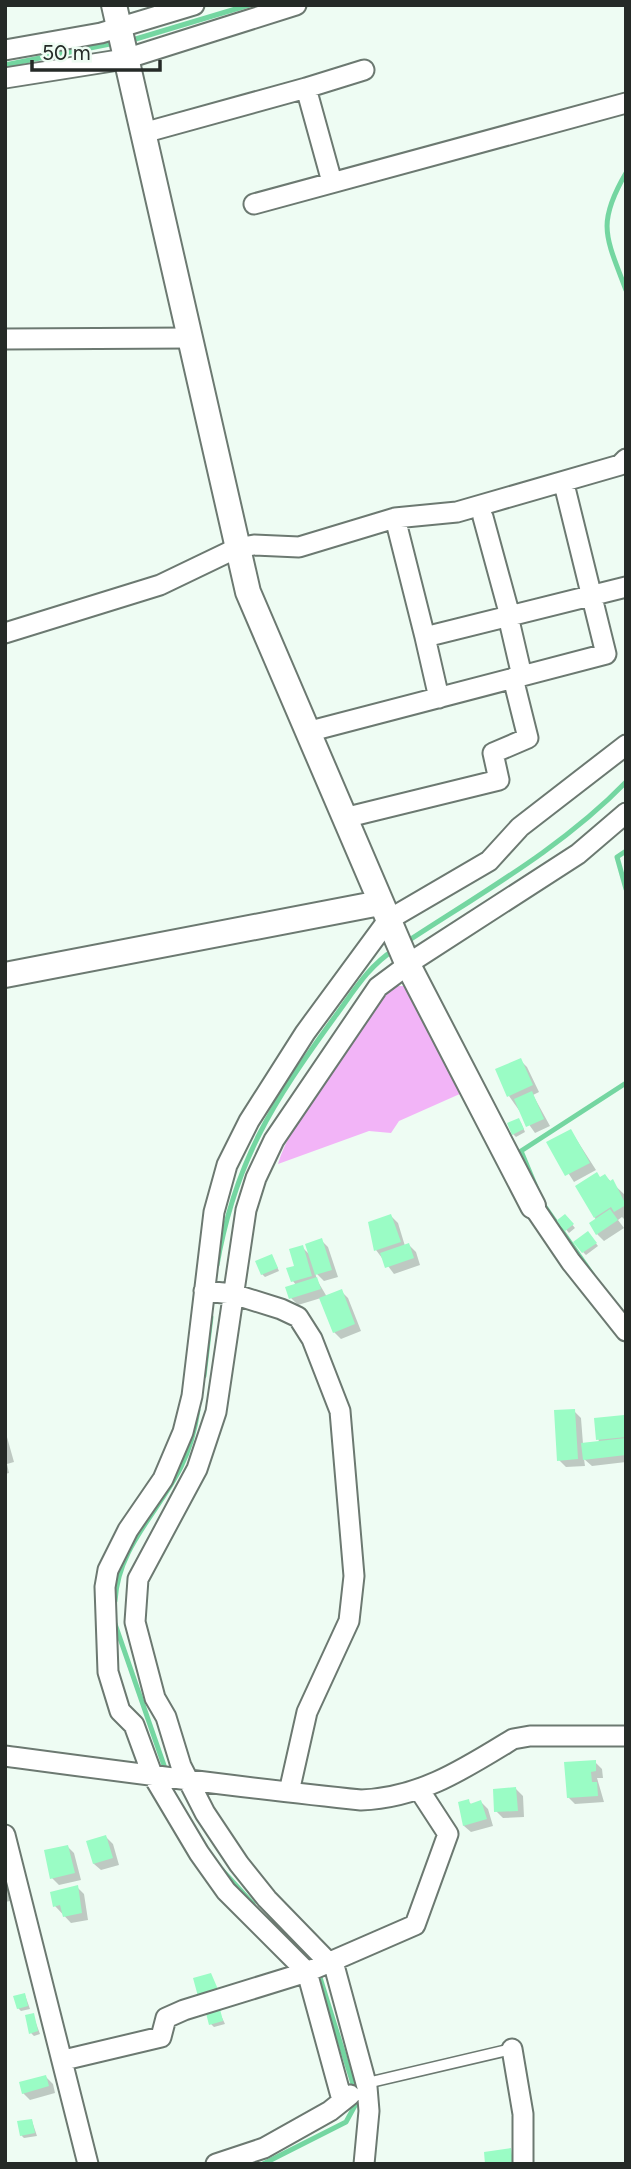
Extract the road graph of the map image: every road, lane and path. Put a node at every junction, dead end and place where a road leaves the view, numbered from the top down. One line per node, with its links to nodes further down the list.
1 (194, 5): 3 (street)
2 (296, 5): 3 (street)
3 (120, 35): 4 (street); 6 (street); 9 (street)
4 (5, 50)
5 (363, 70): 7 (street)
6 (5, 78)
7 (306, 88): 9 (street); 10 (street)
8 (626, 103): 10 (street)
9 (142, 134): 12 (street)
10 (332, 182): 11 (street)
11 (254, 204)
12 (189, 338): 13 (street); 19 (street)
13 (5, 339)
14 (626, 446): 15 (street)
15 (626, 459): 18 (street)
16 (566, 492): 21 (street)
17 (483, 517): 22 (street)
18 (396, 522): 19 (street); 24 (street)
19 (237, 548): 23 (street); 27 (street)
20 (626, 587): 21 (street)
21 (593, 596): 22 (street); 25 (street)
22 (509, 616): 24 (street); 25 (street)
23 (5, 633)
24 (425, 637): 26 (street)
25 (518, 677): 26 (street); 30 (street)
26 (439, 698): 27 (street)
27 (307, 732): 30 (street)
28 (626, 745): 31 (street)
29 (626, 813): 31 (street)
30 (344, 818): 31 (street)
31 (395, 935): 32 (street); 33 (street); 34 (street); 34 (street)
32 (5, 975)
33 (533, 1206): 35 (street)
34 (217, 1292): 38 (street); 38 (street); 40 (street)
35 (626, 1331)
36 (626, 1736): 39 (street)
37 (5, 1756): 38 (street)
38 (169, 1776): 40 (street); 42 (street); 42 (street)
39 (420, 1791): 40 (street); 42 (street)
40 (289, 1792)
41 (5, 1835): 44 (street)
42 (319, 1967): 44 (street); 45 (street); 45 (street)
43 (512, 2049): 45 (lane); 49 (street)
44 (64, 2060): 46 (street)
45 (357, 2091): 47 (street); 48 (street)
46 (88, 2164)
47 (216, 2164)
48 (364, 2164)
49 (523, 2164)

